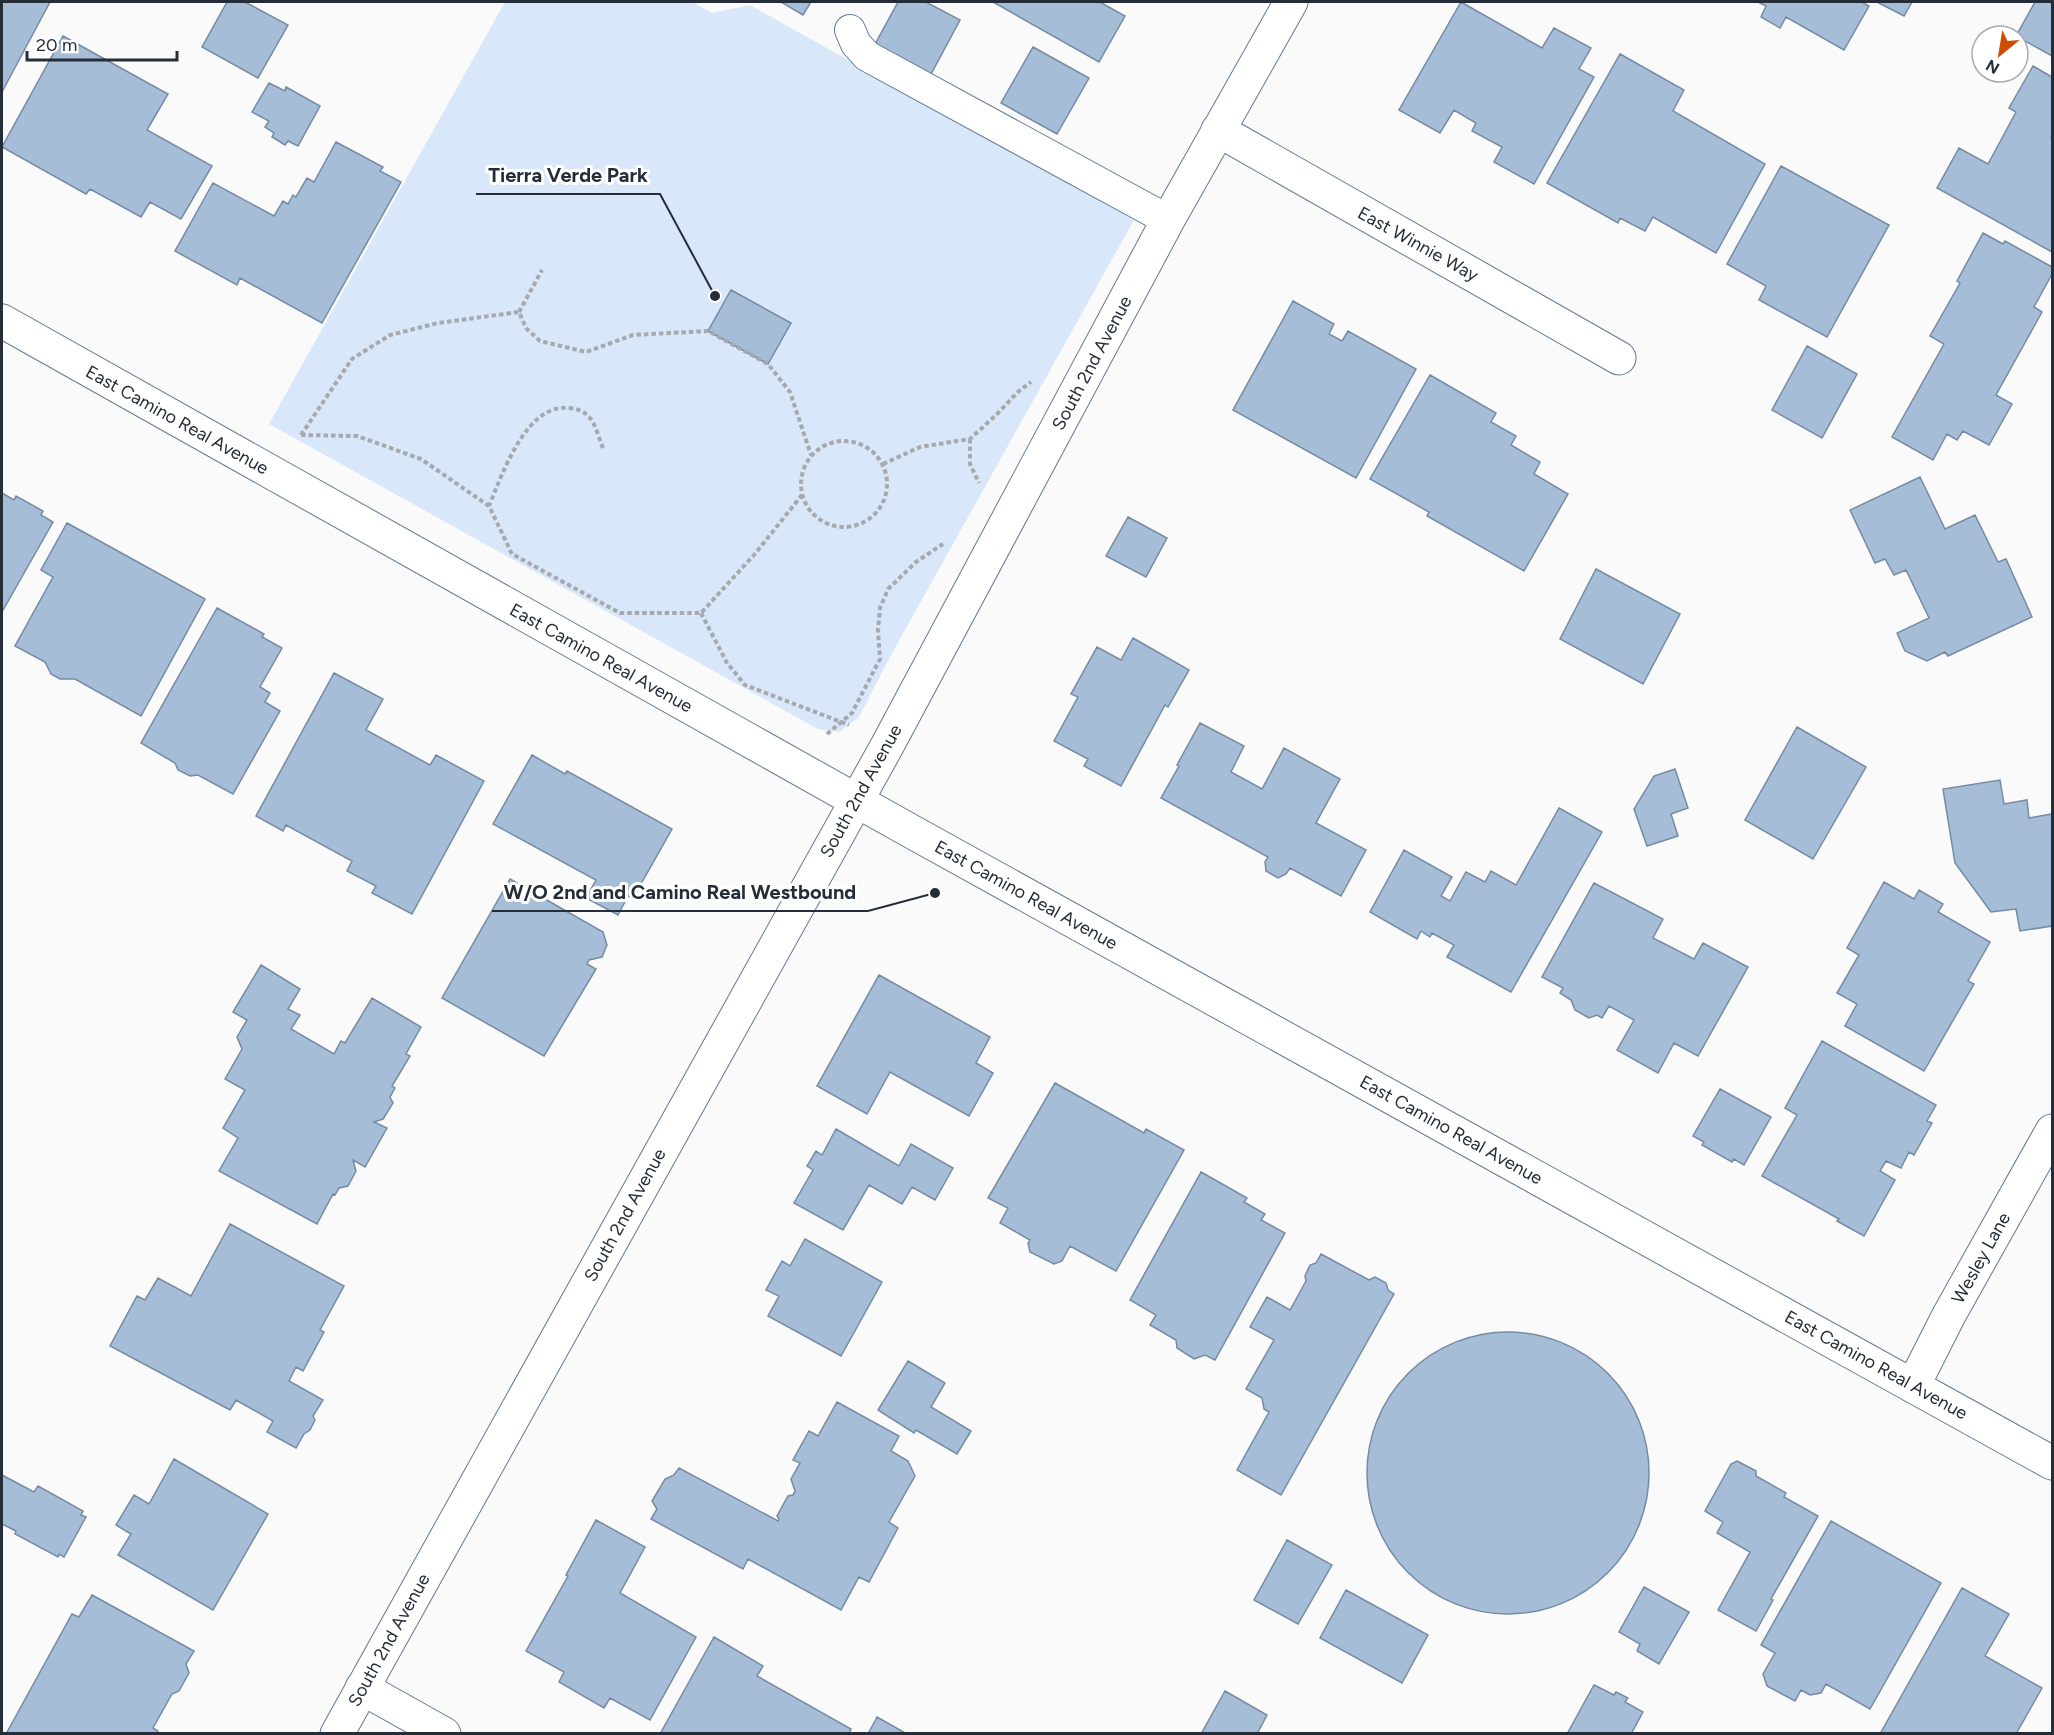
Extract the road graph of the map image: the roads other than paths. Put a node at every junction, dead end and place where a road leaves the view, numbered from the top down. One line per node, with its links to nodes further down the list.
1 (1291, 2): 3 (street, South 2nd Avenue)
2 (850, 30): 4 (lane)
3 (1218, 130): 4 (street, South 2nd Avenue); 6 (street, East Winnie Way)
4 (1168, 220): 7 (street, South 2nd Avenue)
5 (2, 321): 7 (street, East Camino Real Avenue)
6 (1619, 358)
7 (856, 801): 9 (street, East Camino Real Avenue); 11 (street, South 2nd Avenue)
8 (2052, 1131): 9 (street, Wesley Lane)
9 (1913, 1386): 10 (street, East Camino Real Avenue)
10 (2052, 1463)
11 (362, 1688): 12 (street, South 2nd Avenue); 13 (street)
12 (337, 1734)
13 (444, 1734)

